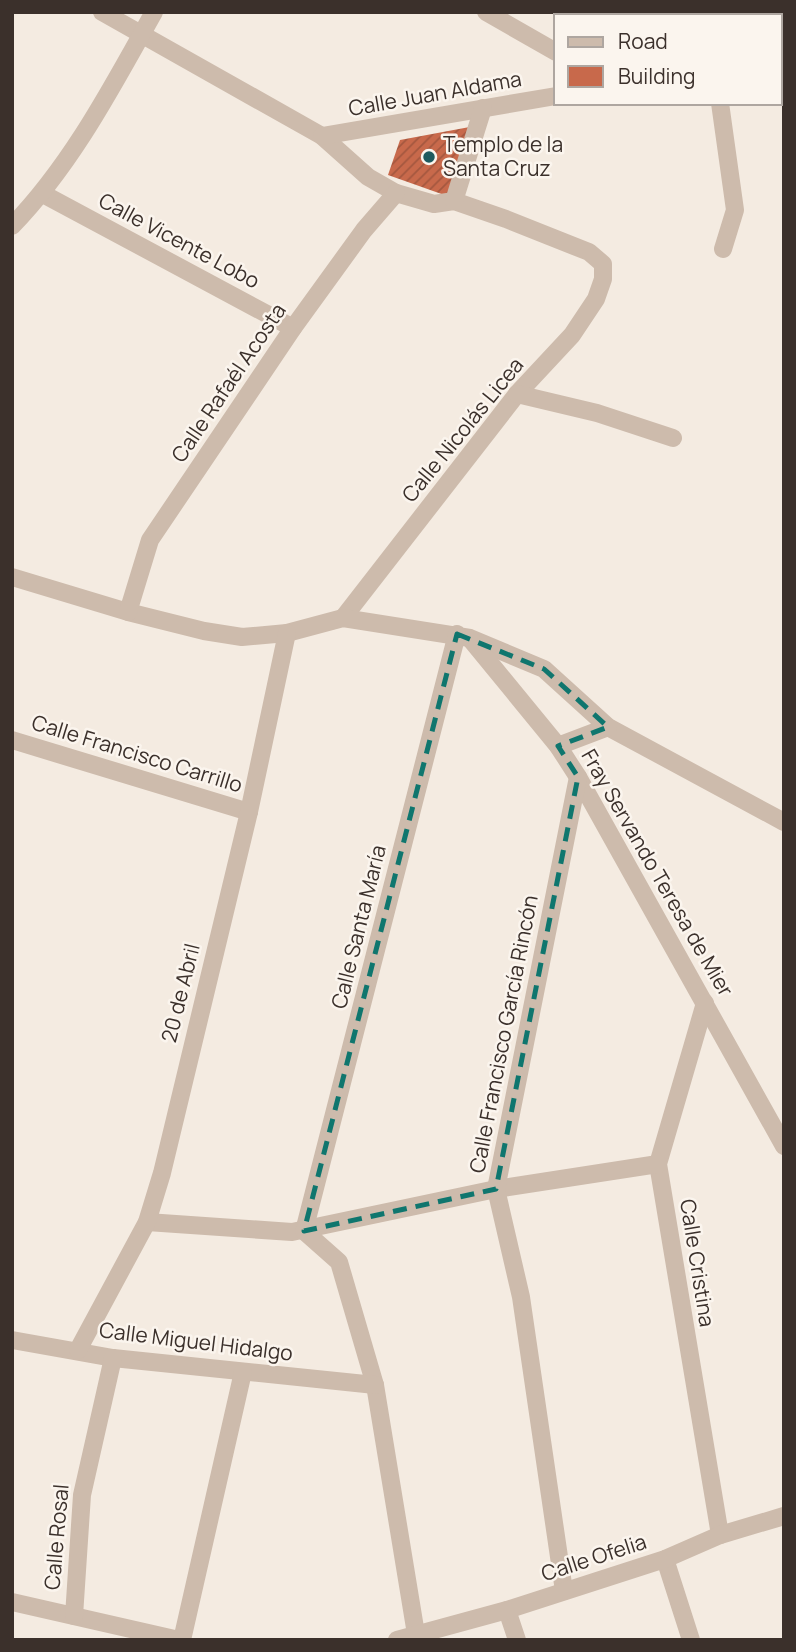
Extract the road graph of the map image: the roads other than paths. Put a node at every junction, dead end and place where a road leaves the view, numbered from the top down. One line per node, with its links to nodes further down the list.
1 (102, 12): 4 (street)
2 (154, 12): 4 (street)
3 (486, 12): 5 (street)
4 (142, 34): 9 (street); 10 (street)
5 (554, 51)
6 (554, 96): 8 (street, Calle Juan Aldama)
7 (720, 105): 14 (street)
8 (483, 108): 9 (street, Calle Juan Aldama); 12 (street)
9 (322, 136): 11 (street)
10 (43, 194): 13 (street); 15 (street, Calle Vicente Lobo)
11 (396, 194): 12 (street); 15 (street, Calle Rafaél Acosta)
12 (454, 201): 16 (street, Calle Nicolás Licea)
13 (12, 226)
14 (723, 249)
15 (293, 328): 19 (street, Calle Rafaél Acosta)
16 (517, 394): 17 (street); 20 (street, Calle Nicolás Licea)
17 (673, 439)
18 (12, 577): 19 (street)
19 (128, 612): 21 (street)
20 (343, 618): 21 (street); 22 (street)
21 (287, 633): 27 (street, 20 de Abril)
22 (463, 636): 23 (street); 25 (street, Fray Servando Teresa de Mier); 34 (street, Calle Santa María)
23 (608, 727): 25 (street); 28 (street)
24 (12, 740): 27 (street, Calle Francisco Carrillo)
25 (558, 746): 26 (street, Fray Servando Teresa de Mier)
26 (578, 777): 29 (street, Fray Servando Teresa de Mier); 32 (street, Calle Francisco García Rincón)
27 (248, 812): 33 (street, 20 de Abril)
28 (784, 822)
29 (705, 1003): 30 (street, Fray Servando Teresa de Mier); 31 (street, Calle Cristina)
30 (783, 1141)
31 (658, 1164): 32 (street); 41 (street, Calle Cristina)
32 (496, 1189): 34 (street); 43 (street, Calle Francisco García Rincón)
33 (147, 1222): 34 (street); 36 (street, 20 de Abril)
34 (304, 1231): 39 (street)
35 (12, 1340): 36 (street, Calle Miguel Hidalgo)
36 (78, 1350): 37 (street, Calle Miguel Hidalgo)
37 (113, 1357): 38 (street, Calle Miguel Hidalgo); 46 (street, Calle Rosal)
38 (243, 1372): 39 (street, Calle Miguel Hidalgo); 48 (street)
39 (375, 1385): 47 (street)
40 (784, 1516): 41 (street, Calle Ofelia)
41 (720, 1535): 42 (street, Calle Ofelia)
42 (665, 1559): 43 (street, Calle Ofelia); 51 (street)
43 (565, 1591): 45 (street, Calle Ofelia)
44 (12, 1602): 46 (street)
45 (507, 1610): 47 (street, Calle Ofelia); 50 (street)
46 (74, 1616): 48 (street, Calle Rosal)
47 (416, 1634): 49 (street, Calle Ofelia)
48 (181, 1640)
49 (397, 1640)
50 (517, 1640)
51 (691, 1640)

